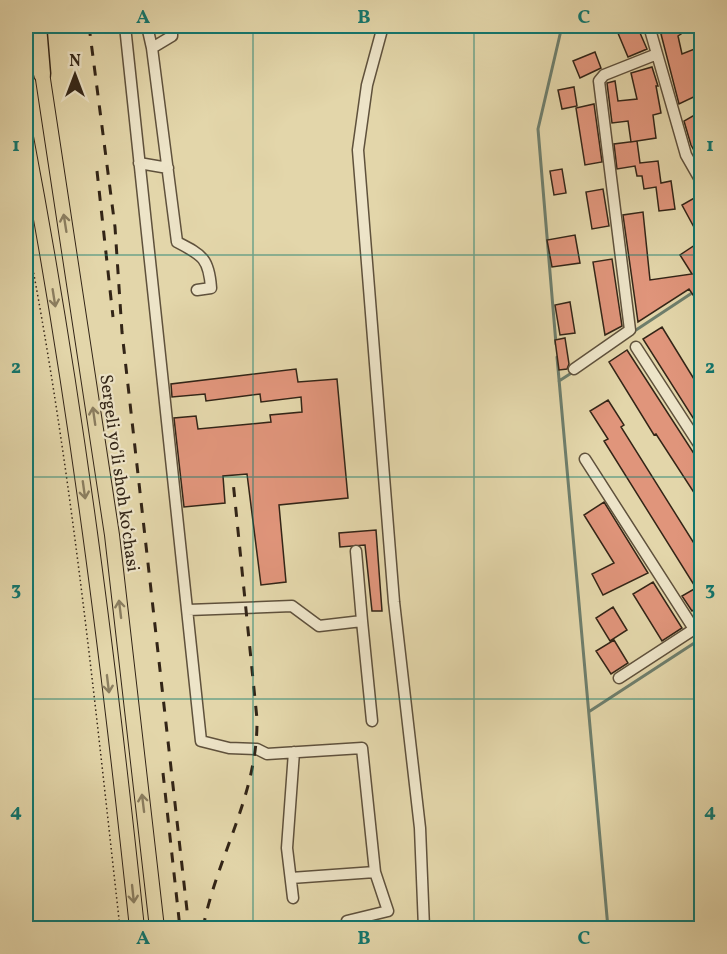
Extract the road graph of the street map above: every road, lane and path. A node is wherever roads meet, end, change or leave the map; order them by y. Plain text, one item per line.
1 (33, 26) edge
2 (38, 26) edge
3 (125, 26) edge
4 (147, 26) edge
5 (172, 26) edge
6 (383, 26) edge
7 (649, 26) edge
8 (152, 48) junction
9 (657, 54) junction
10 (42, 74) junction
11 (26, 137) edge
12 (139, 163) junction
13 (168, 168) junction
14 (702, 183) edge
15 (26, 233) edge
16 (197, 290) dead end
17 (636, 347) dead end
18 (574, 369) dead end
19 (702, 448) edge
20 (585, 459) dead end
21 (356, 551) dead end
22 (188, 610) junction
23 (362, 621) junction
24 (698, 627) edge
25 (619, 678) dead end
26 (372, 721) dead end
27 (294, 752) junction
28 (375, 872) junction
29 (291, 878) junction
30 (293, 898) dead end
31 (347, 921) dead end
32 (120, 928) edge
33 (137, 928) edge
34 (157, 928) edge
35 (424, 928) edge

1 - 10 main road, Sergeli yo‘li shoh ko‘chasi
2 - 10 highway
3 - 12 street
4 - 8 street
5 - 8 street
6 - 35 street
7 - 9 street
8 - 13 street
9 - 14 street
9 - 18 street
34 -> 10 main road, Sergeli yo‘li shoh ko‘chasi
11 -> 33 main road
12 - 13 street
12 - 22 street
13 - 16 street
15 - 32 path
17 - 19 street
20 - 24 street
21 - 23 street
22 - 23 street
22 - 27 street
23 - 26 street
24 - 25 street
27 - 28 street
27 - 29 street
28 - 29 street
28 - 31 street
29 - 30 street

